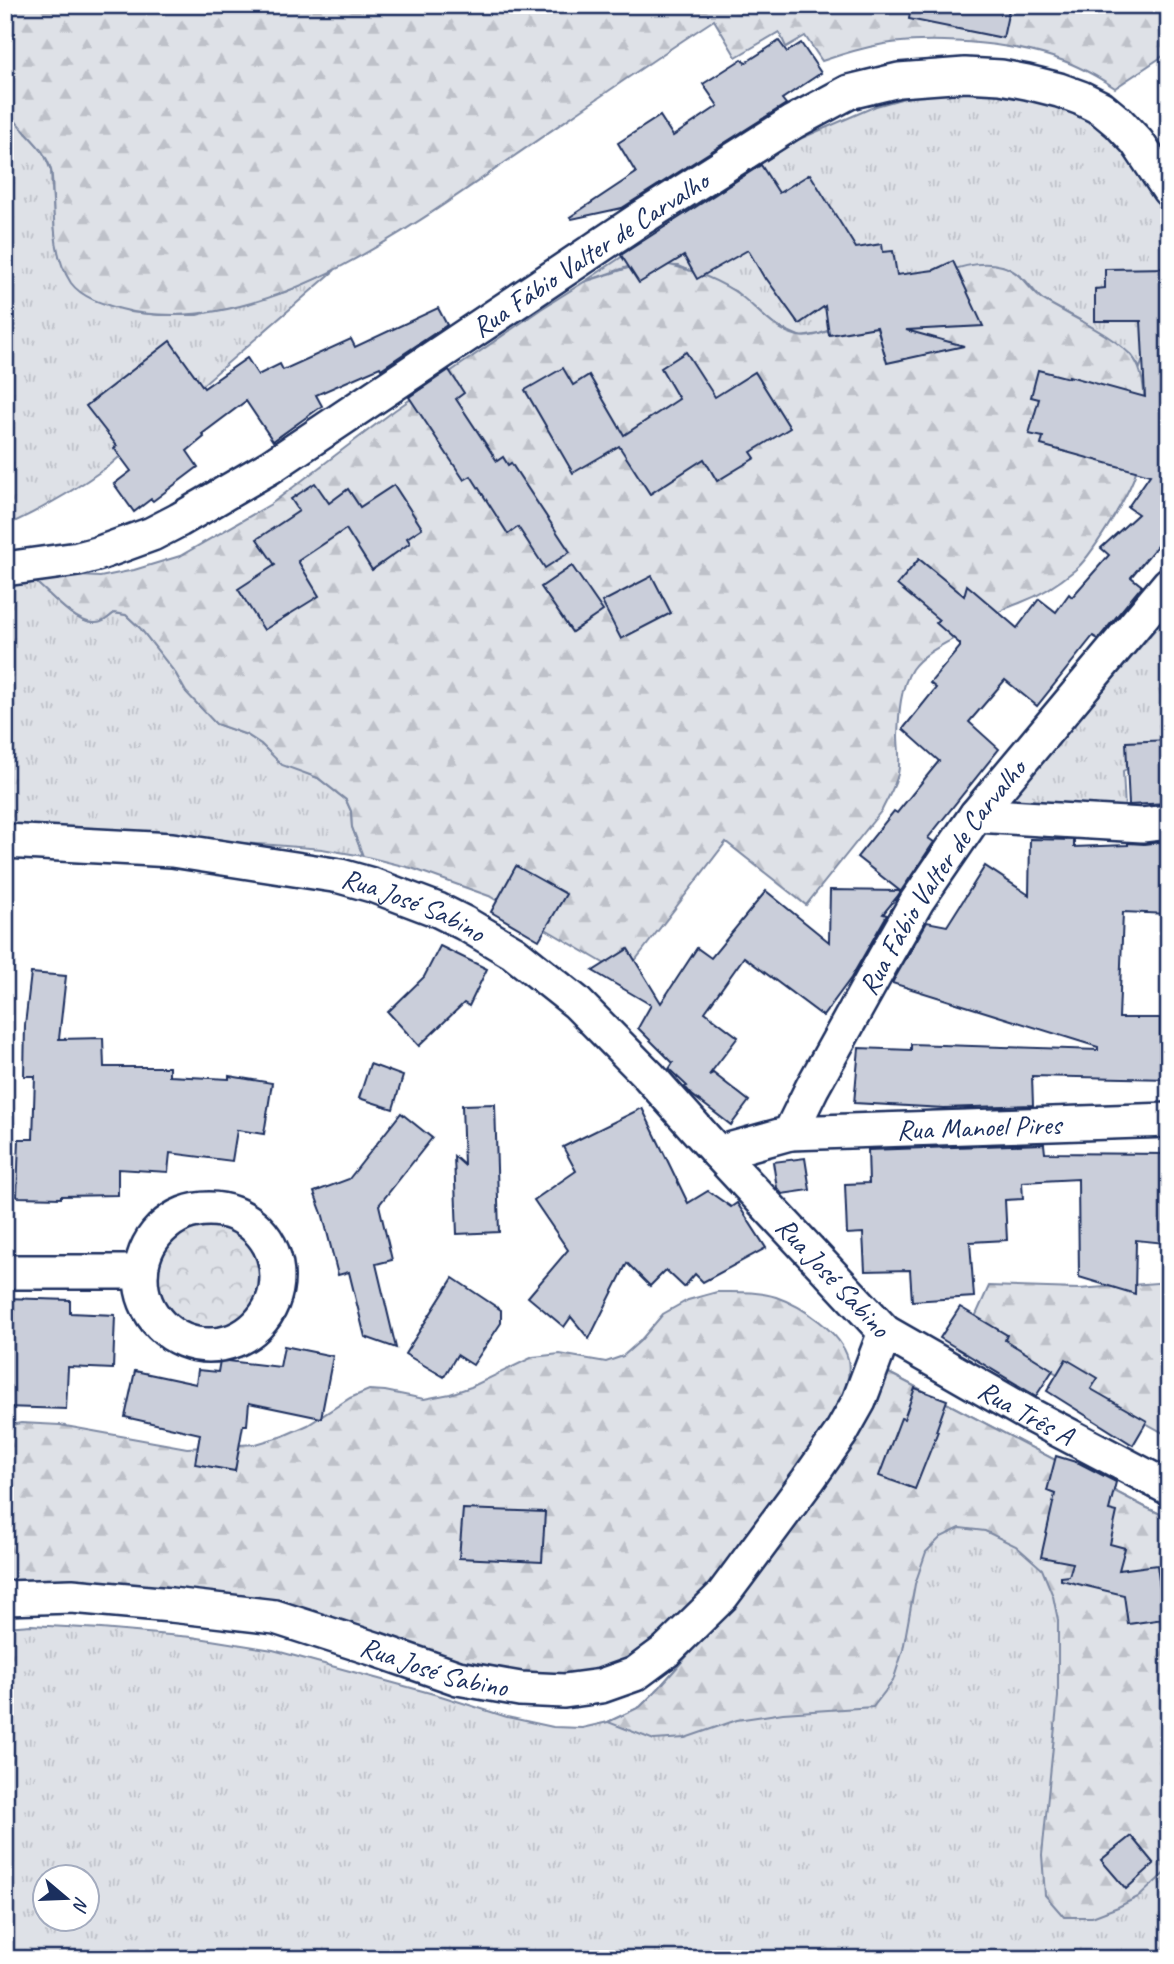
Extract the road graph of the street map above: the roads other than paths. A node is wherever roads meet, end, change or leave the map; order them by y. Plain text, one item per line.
1 (1169, 190) edge
2 (5, 569) edge
3 (1169, 583) edge
4 (976, 815) junction
5 (1169, 822) edge
6 (5, 841) edge
7 (1169, 1120) edge
8 (790, 1133) junction
9 (718, 1153) junction
10 (5, 1272) edge
11 (141, 1272) junction
12 (885, 1332) junction
13 (1169, 1488) edge
14 (5, 1598) edge

1 - 2 street, Rua Fábio Valter de Carvalho
3 - 4 street, Rua Fábio Valter de Carvalho
4 - 5 street
4 - 8 street, Rua Fábio Valter de Carvalho
6 - 9 street, Rua José Sabino
7 - 8 street, Rua Manoel Pires
8 - 9 street
9 - 12 street, Rua José Sabino
10 - 11 street
11 - 11 street
12 - 13 street, Rua Três A
12 - 14 street, Rua José Sabino

